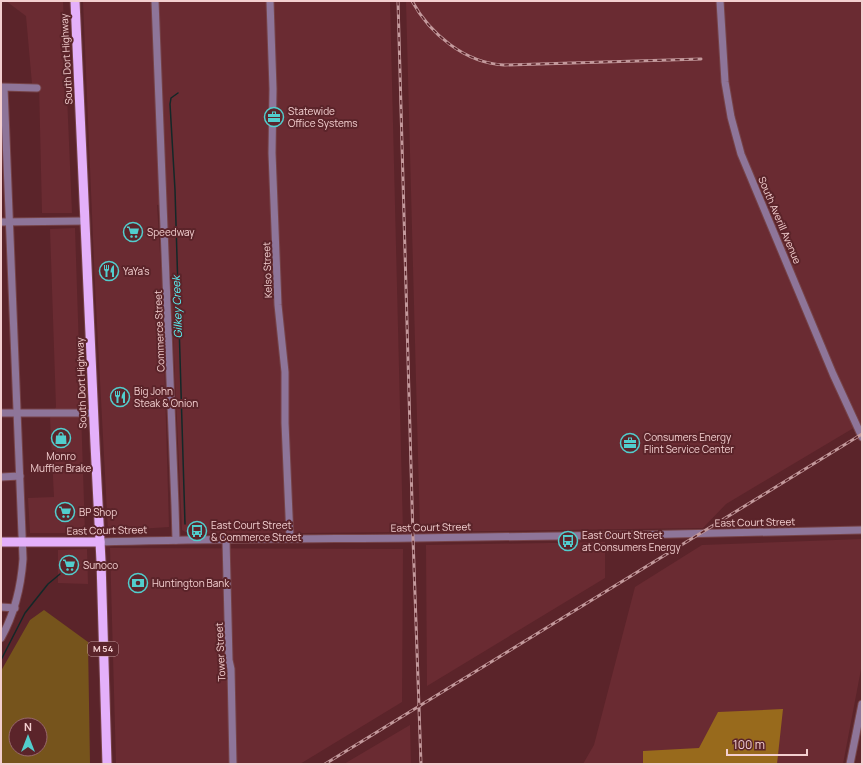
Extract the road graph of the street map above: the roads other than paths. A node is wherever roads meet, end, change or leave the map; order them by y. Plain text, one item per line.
1 (74, 1) edge
2 (155, 1) edge
3 (270, 1) edge
4 (720, 1) edge
5 (2, 87) edge
6 (37, 88) dead end
7 (3, 132) edge
8 (85, 221) junction
9 (1, 222) edge
10 (9, 222) junction
11 (1, 413) edge
12 (17, 413) junction
13 (93, 413) junction
14 (862, 437) edge
15 (1, 476) edge
16 (20, 476) junction
17 (862, 530) edge
18 (290, 538) junction
19 (176, 540) junction
20 (226, 540) junction
21 (1, 542) edge
22 (23, 542) junction
23 (100, 542) junction
24 (1, 607) edge
25 (15, 608) junction
26 (1, 638) edge
27 (862, 704) edge
28 (107, 764) edge
29 (233, 764) edge
30 (850, 764) edge

1 - 8 main road, South Dort Highway / M 54
2 - 19 street, Commerce Street
3 - 18 street, Kelso Street
4 - 14 street, South Averill Avenue
5 - 6 street
5 - 7 street
7 - 10 street
8 - 10 street
8 - 13 main road, South Dort Highway / M 54
9 - 10 street
10 - 12 street
11 - 12 street
12 - 13 street
12 - 16 street
13 - 23 main road, South Dort Highway / M 54
15 - 16 street
16 - 22 street
17 - 18 street, East Court Street
18 - 20 street, East Court Street
19 - 20 street, East Court Street
19 - 23 street, East Court Street
20 - 29 street, Tower Street
21 - 22 main road, East Court Street
22 - 23 main road, East Court Street
22 - 25 street
23 - 28 main road, South Dort Highway / M 54
24 - 25 street
25 - 26 street
27 - 30 street

